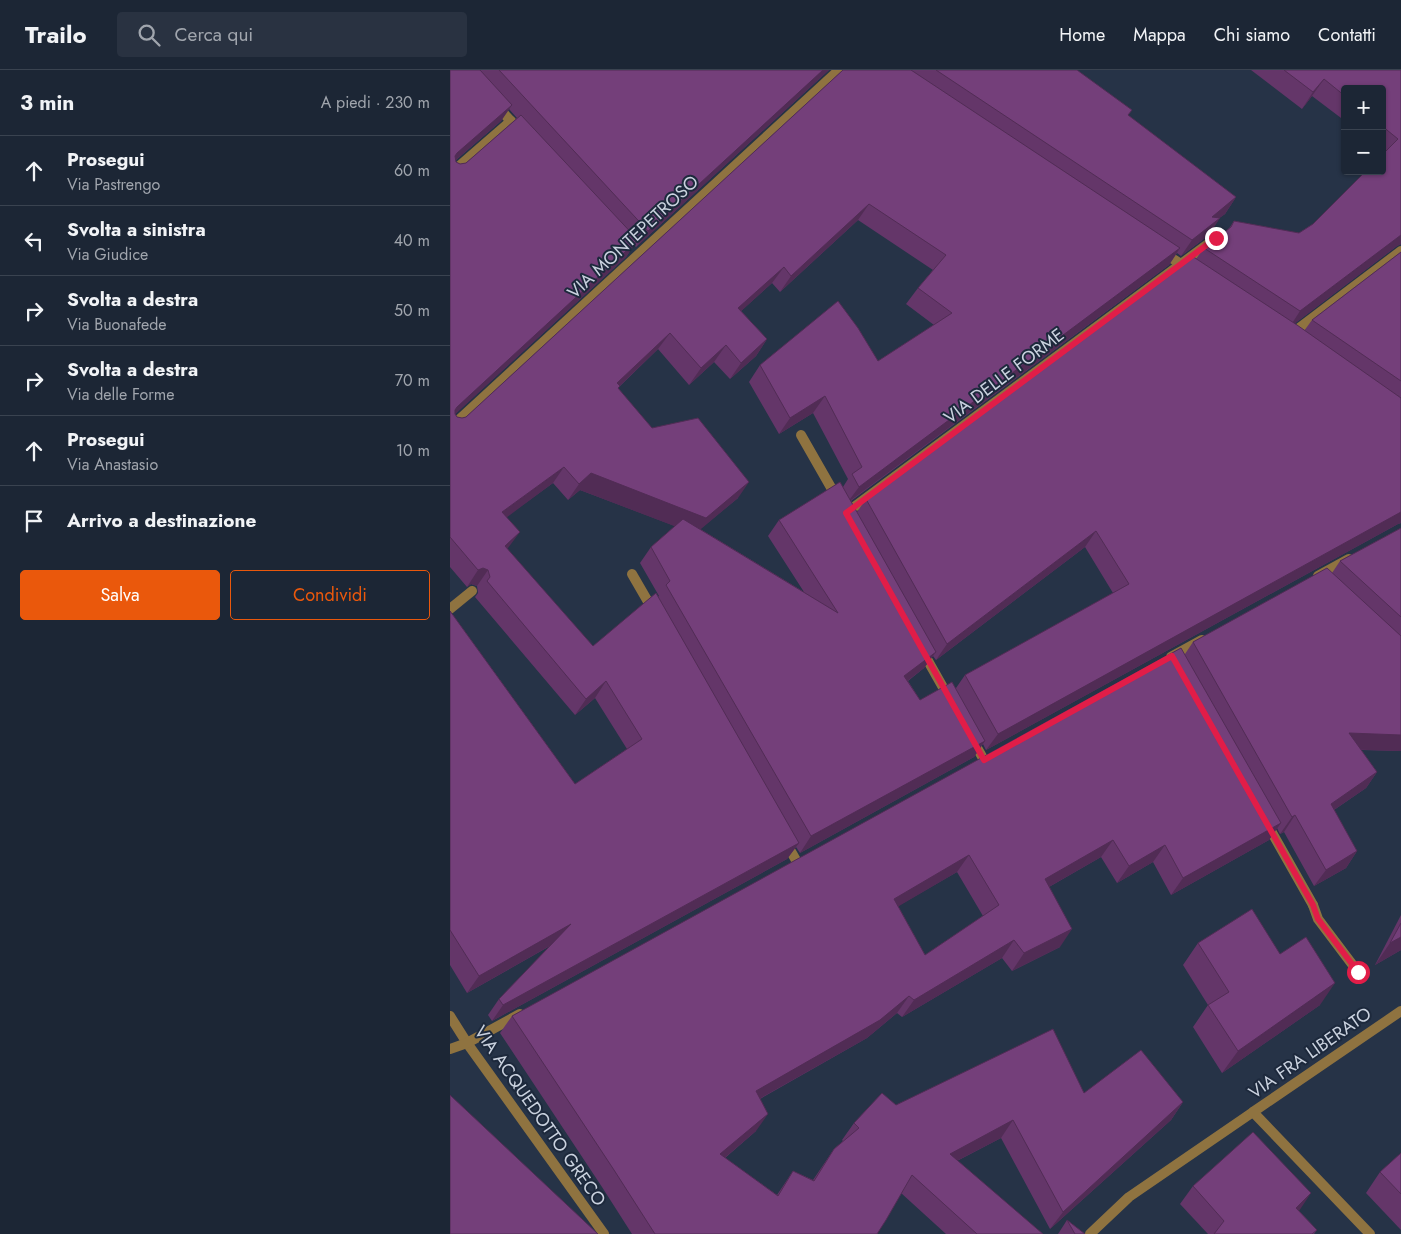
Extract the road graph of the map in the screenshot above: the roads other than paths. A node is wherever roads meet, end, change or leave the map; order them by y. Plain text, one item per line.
1 (839, 70) edge
2 (487, 96) edge
3 (511, 121) junction
4 (524, 136) edge
5 (450, 174) edge
6 (1216, 238) edge
7 (1157, 248) edge
8 (1401, 251) edge
9 (1181, 264) junction
10 (1198, 276) edge
11 (1289, 336) edge
12 (450, 428) edge
13 (801, 435) dead end
14 (1359, 553) edge
15 (632, 574) dead end
16 (1316, 580) edge
17 (472, 591) dead end
18 (450, 609) edge
19 (661, 625) edge
20 (1215, 632) edge
21 (917, 641) edge
22 (1171, 660) edge
23 (955, 709) edge
24 (965, 726) edge
25 (984, 760) edge
26 (1260, 811) edge
27 (778, 828) edge
28 (797, 862) edge
29 (1358, 972) dead end
30 (527, 1010) edge
31 (1401, 1011) edge
32 (450, 1016) edge
33 (466, 1044) junction
34 (450, 1049) edge
35 (1253, 1112) junction
36 (604, 1234) edge
37 (1090, 1234) edge
38 (1370, 1234) edge

1 - 12 street, VIA MONTEPETROSO
2 - 3 street
3 - 4 street
3 - 5 street
6 - 9 street, VIA DELLE FORME
7 - 9 street
8 - 11 street
9 - 10 street
9 - 13 street, VIA DELLE FORME
14 - 16 street
15 - 19 street
17 - 18 street
20 - 22 street
21 - 23 street
24 - 25 street
26 - 29 street
27 - 28 street
30 - 33 street
31 - 35 street, VIA FRA LIBERATO
32 - 33 street, VIA ACQUEDOTTO GRECO
33 - 34 street
33 - 36 street, VIA ACQUEDOTTO GRECO
35 - 37 street
35 - 38 street, VIA FRA LIBERATO

